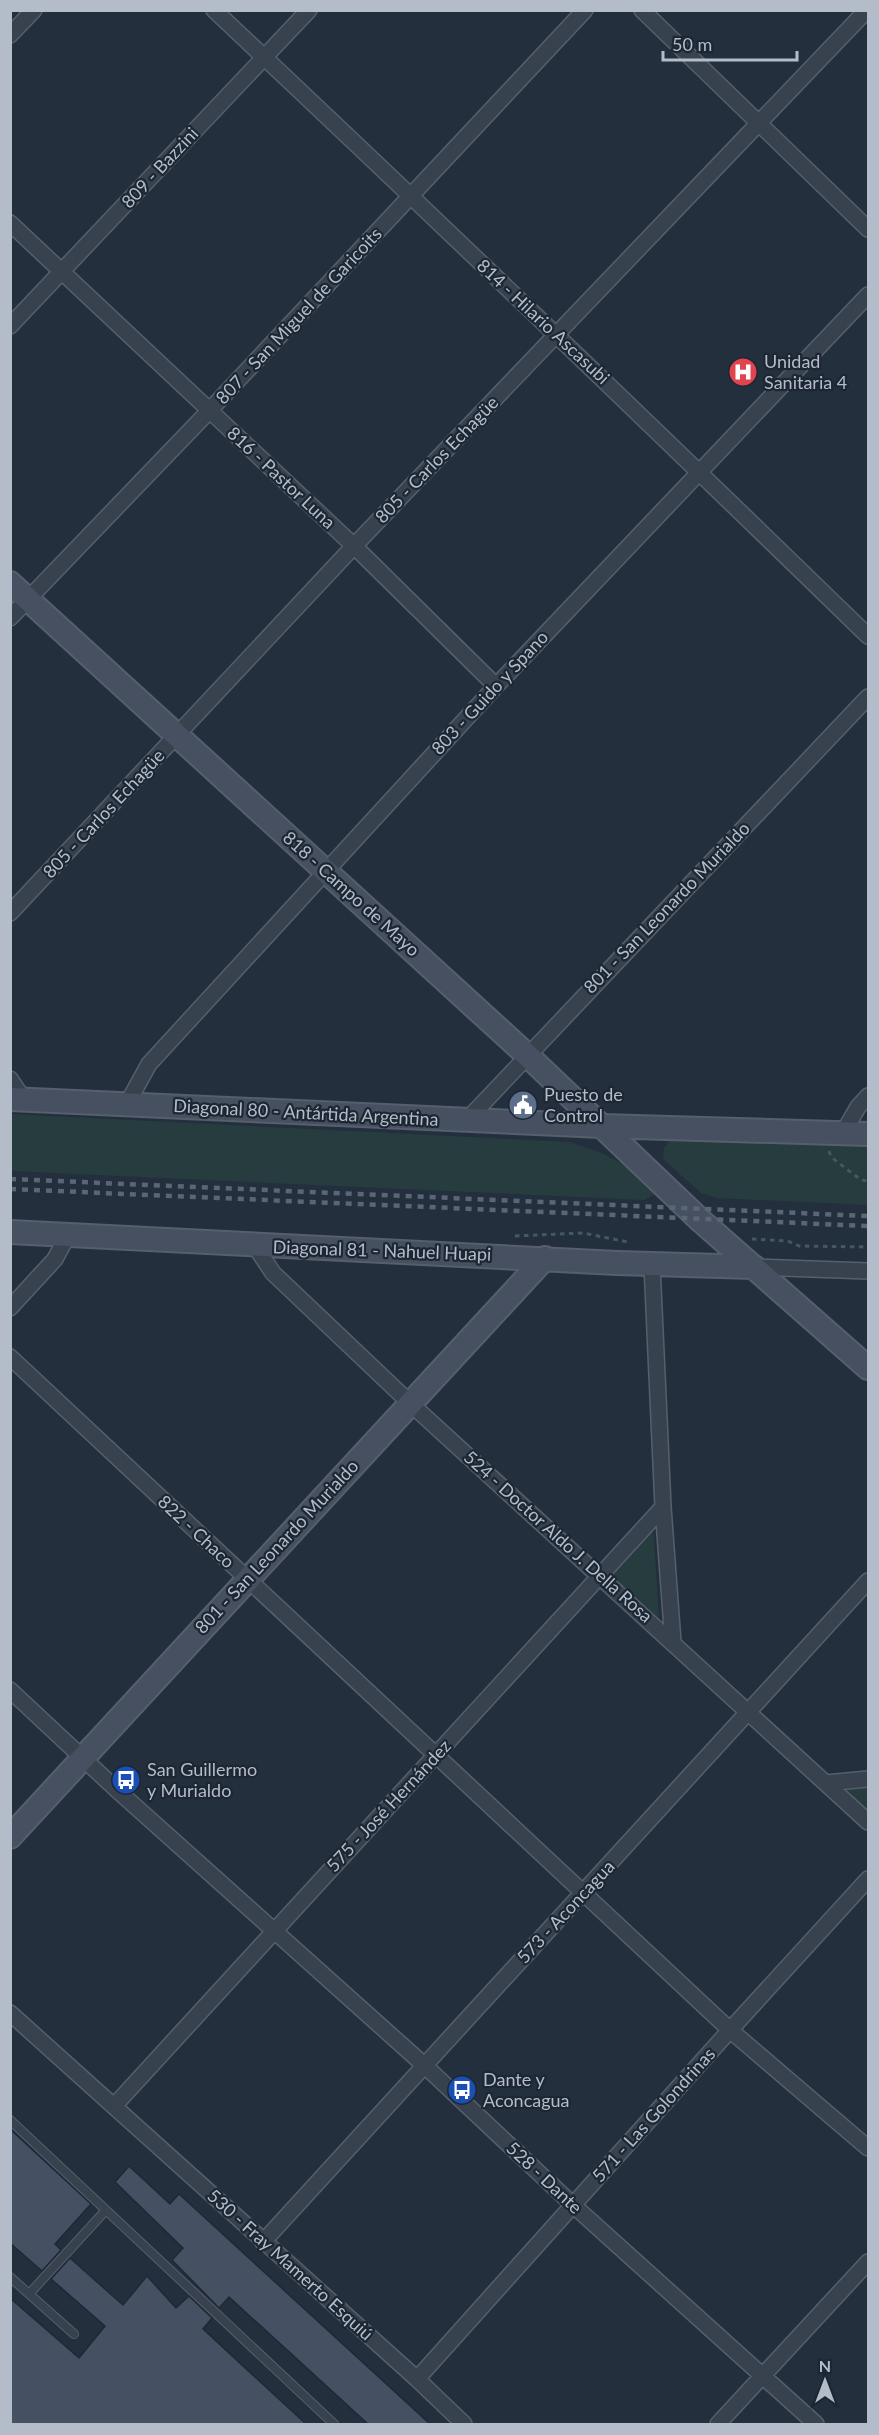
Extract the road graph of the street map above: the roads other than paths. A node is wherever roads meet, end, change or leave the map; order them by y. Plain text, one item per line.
1 (34, 10) edge
2 (214, 10) edge
3 (309, 10) edge
4 (585, 10) edge
5 (642, 10) edge
6 (867, 10) edge
7 (10, 35) edge
8 (264, 57) junction
9 (757, 124) junction
10 (411, 198) junction
11 (10, 223) edge
12 (868, 229) edge
13 (62, 271) junction
14 (868, 295) edge
15 (10, 326) edge
16 (558, 334) junction
17 (209, 411) junction
18 (700, 473) junction
19 (354, 546) junction
20 (10, 583) edge
21 (28, 599) junction
22 (10, 618) edge
23 (868, 636) edge
24 (496, 686) junction
25 (868, 697) edge
26 (177, 736) junction
27 (325, 871) junction
28 (10, 913) edge
29 (527, 1055) junction
30 (10, 1078) edge
31 (868, 1096) edge
32 (17, 1099) edge
33 (127, 1104) junction
34 (467, 1120) junction
35 (602, 1126) junction
36 (868, 1134) edge
37 (836, 1141) junction
38 (10, 1233) edge
39 (68, 1235) junction
40 (255, 1246) junction
41 (545, 1258) junction
42 (652, 1265) junction
43 (754, 1267) junction
44 (868, 1271) edge
45 (10, 1308) edge
46 (10, 1357) edge
47 (868, 1368) edge
48 (411, 1404) junction
49 (663, 1507) junction
50 (600, 1576) junction
51 (247, 1580) junction
52 (868, 1581) edge
53 (673, 1642) junction
54 (10, 1690) edge
55 (748, 1710) junction
56 (435, 1756) junction
57 (84, 1757) junction
58 (868, 1779) edge
59 (826, 1783) junction
60 (868, 1822) edge
61 (10, 1837) edge
62 (868, 1879) edge
63 (585, 1892) junction
64 (274, 1930) junction
65 (10, 2013) edge
66 (730, 2030) junction
67 (424, 2065) junction
68 (115, 2105) junction
69 (10, 2120) edge
70 (868, 2148) edge
71 (573, 2205) junction
72 (106, 2210) junction
73 (263, 2242) junction
74 (868, 2262) edge
75 (10, 2277) edge
76 (29, 2294) junction
77 (74, 2334) dead end
78 (762, 2377) junction
79 (417, 2379) junction
80 (334, 2424) edge
81 (464, 2424) edge
82 (718, 2424) edge
83 (816, 2424) edge

1 - 7 street
2 - 8 street, 814 - Hilario Ascasubi
3 - 8 street, 809 - Bazzini
4 - 10 street, 807 - San Miguel de Garicoits
5 - 9 street
6 - 9 street, 805 - Carlos Echagüe
8 - 10 street, 814 - Hilario Ascasubi
8 - 13 street, 809 - Bazzini
9 - 12 street
9 - 16 street, 805 - Carlos Echagüe
10 - 16 street, 814 - Hilario Ascasubi
10 - 17 street, 807 - San Miguel de Garicoits
11 - 13 street, 816 - Pastor Luna
13 - 15 street, 809 - Bazzini
13 - 17 street, 816 - Pastor Luna
14 - 18 street, 803 - Guido y Spano
16 - 18 street, 814 - Hilario Ascasubi
16 - 19 street, 805 - Carlos Echagüe
17 - 19 street, 816 - Pastor Luna
17 - 21 street, 807 - San Miguel de Garicoits
18 - 23 street, 814 - Hilario Ascasubi
18 - 24 street, 803 - Guido y Spano
19 - 24 street, 816 - Pastor Luna
19 - 26 street, 805 - Carlos Echagüe
20 - 21 street, 818 - Campo de Mayo
21 - 22 street, 807 - San Miguel de Garicoits
21 - 26 street, 818 - Campo de Mayo
24 - 27 street, 803 - Guido y Spano
25 - 29 street, 801 - San Leonardo Murialdo
26 - 27 street, 818 - Campo de Mayo
26 - 28 street, 805 - Carlos Echagüe
27 - 29 street, 818 - Campo de Mayo
27 - 33 street, 803 - Guido y Spano
29 - 34 street, 801 - San Leonardo Murialdo
29 - 35 street, 818 - Campo de Mayo
30 - 32 street
31 - 37 street
32 - 33 street, Diagonal 80 - Antártida Argentina
33 - 34 street, Diagonal 80 - Antártida Argentina
34 - 35 street, Diagonal 80 - Antártida Argentina
35 - 37 street, Diagonal 80 - Antártida Argentina
35 - 43 street, 818 - Campo de Mayo
36 - 37 street, Diagonal 80 - Antártida Argentina
38 - 39 street, Diagonal 81 - Nahuel Huapi
39 - 40 street, Diagonal 81 - Nahuel Huapi
39 - 45 street
40 - 41 street, Diagonal 81 - Nahuel Huapi
40 - 48 street, 524 - Doctor Aldo J. Della Rosa
41 - 42 street, Diagonal 81 - Nahuel Huapi
41 - 48 street, 801 - San Leonardo Murialdo
42 - 43 street, Diagonal 81 - Nahuel Huapi
42 - 49 street
43 - 44 street
43 - 47 street, 818 - Campo de Mayo
46 - 51 street, 822 - Chaco
48 - 50 street, 524 - Doctor Aldo J. Della Rosa
48 - 51 street, 801 - San Leonardo Murialdo
49 - 50 street, 575 - José Hernández
49 - 53 street
50 - 53 street, 524 - Doctor Aldo J. Della Rosa
50 - 56 street, 575 - José Hernández
51 - 56 street, 822 - Chaco
51 - 57 street, 801 - San Leonardo Murialdo
52 - 55 street, 573 - Aconcagua
53 - 55 street, 524 - Doctor Aldo J. Della Rosa
54 - 57 street, 528 - Dante
55 - 59 street, 524 - Doctor Aldo J. Della Rosa
55 - 63 street, 573 - Aconcagua
56 - 63 street, 822 - Chaco
56 - 64 street, 575 - José Hernández
57 - 61 street, 801 - San Leonardo Murialdo
57 - 64 street, 528 - Dante
58 - 59 street
59 - 60 street, 524 - Doctor Aldo J. Della Rosa
62 - 66 street, 571 - Las Golondrinas
63 - 66 street, 822 - Chaco
63 - 67 street, 573 - Aconcagua
64 - 67 street, 528 - Dante
64 - 68 street, 575 - José Hernández
65 - 68 street, 530 - Fray Mamerto Esquiú
66 - 70 street, 822 - Chaco
66 - 71 street, 571 - Las Golondrinas
67 - 71 street, 528 - Dante
67 - 73 street, 573 - Aconcagua
68 - 73 street, 530 - Fray Mamerto Esquiú
69 - 72 lane
71 - 78 street, 528 - Dante
71 - 79 street, 571 - Las Golondrinas
72 - 76 lane
72 - 80 lane
73 - 79 street, 530 - Fray Mamerto Esquiú
74 - 78 street
75 - 76 lane
76 - 77 lane
78 - 82 street
78 - 83 street, 528 - Dante
79 - 81 street, 530 - Fray Mamerto Esquiú

